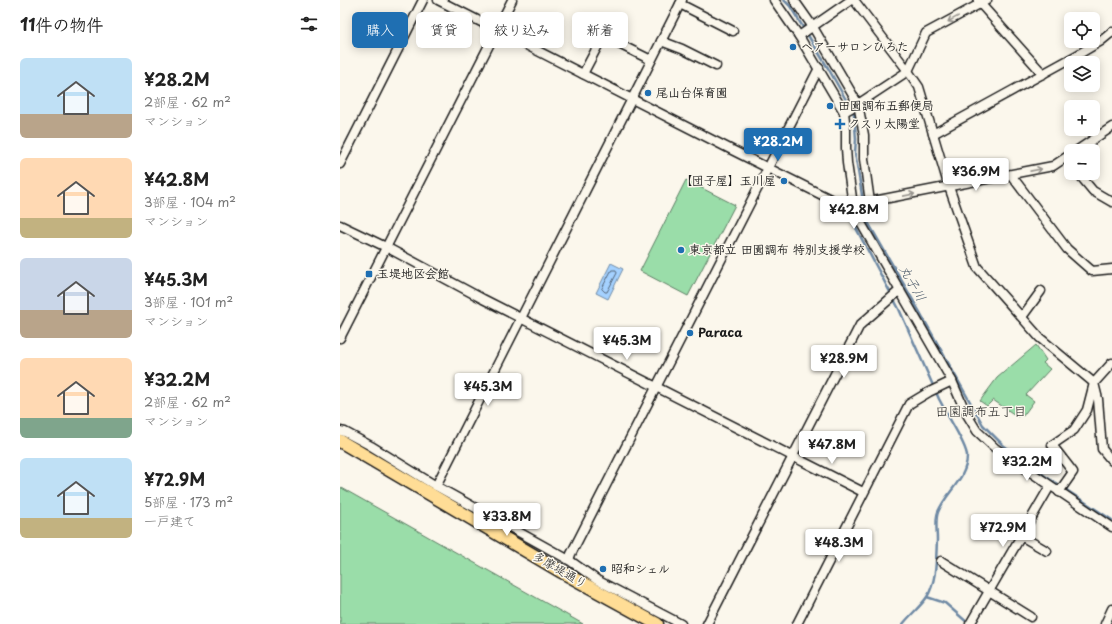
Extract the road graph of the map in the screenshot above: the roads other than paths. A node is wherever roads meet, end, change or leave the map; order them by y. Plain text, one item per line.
1 (423, 0) edge
2 (438, 0) edge
3 (512, 0) edge
4 (774, 0) edge
5 (794, 0) edge
6 (853, 0) edge
7 (982, 1) edge
8 (681, 2) edge
9 (506, 12) edge
10 (480, 21) edge
11 (813, 27) junction
12 (733, 31) dead end
13 (1112, 32) edge
14 (799, 36) junction
15 (661, 40) junction
16 (488, 48) edge
17 (532, 48) edge
18 (651, 60) junction
19 (716, 66) dead end
20 (819, 68) junction
21 (908, 71) junction
22 (583, 74) junction
23 (1043, 74) junction
24 (632, 100) junction
25 (858, 104) junction
26 (844, 112) junction
27 (1112, 126) edge
28 (933, 134) junction
29 (1086, 144) edge
30 (1064, 161) edge
31 (340, 164) edge
32 (767, 168) junction
33 (1011, 174) junction
34 (1084, 180) edge
35 (949, 187) junction
36 (870, 202) junction
37 (1112, 202) edge
38 (853, 206) junction
39 (340, 225) edge
40 (386, 247) junction
41 (1112, 269) edge
42 (1041, 291) dead end
43 (896, 294) junction
44 (1022, 318) junction
45 (522, 319) junction
46 (340, 338) edge
47 (1112, 363) edge
48 (952, 381) junction
49 (1094, 383) junction
50 (656, 387) junction
51 (340, 431) edge
52 (340, 441) edge
53 (792, 456) junction
54 (1112, 461) edge
55 (436, 486) junction
56 (1050, 486) junction
57 (864, 492) junction
58 (1059, 492) junction
59 (1112, 528) edge
60 (1021, 536) junction
61 (1047, 551) dead end
62 (569, 560) junction
63 (941, 561) dead end
64 (595, 585) junction
65 (990, 590) junction
66 (1112, 609) edge
67 (1031, 617) dead end
68 (971, 622) edge
69 (657, 624) edge
70 (681, 624) edge
71 (707, 624) edge
72 (797, 624) edge
73 (1105, 624) edge

1 - 31 street
2 - 10 street
3 - 9 street
4 - 14 street
5 - 11 street
6 - 11 street
6 - 21 street
7 -> 21 street
7 - 23 street
8 - 12 street
8 - 15 street
11 - 14 street
11 - 25 street
13 - 23 street
14 - 20 street
15 - 18 street
15 - 19 street
16 - 40 street
17 - 22 street
18 - 22 street
18 - 24 street
20 - 26 street
20 - 32 street
21 - 25 street
21 - 28 street
22 - 24 street
23 - 28 street
24 - 32 street
24 - 45 street
25 - 26 street
25 - 36 street
26 - 38 street
27 - 29 street
28 - 35 street
33 -> 30 street
32 - 38 street
32 - 50 street
33 - 35 street
33 - 41 street
34 - 37 street
36 -> 35 street
35 - 44 street
36 - 38 street
38 - 43 street
39 - 40 street
40 - 45 street
40 - 46 street
42 - 44 street
43 - 48 street
43 - 53 street
44 - 49 street
45 - 50 street
45 - 55 street
47 - 49 street
48 - 56 street
48 - 57 street
49 - 54 street
49 - 58 street
50 - 53 street
50 - 62 street
51 - 55 street
52 - 64 main road, 多摩堤通り
53 - 57 street
53 - 71 street
55 - 62 street
56 - 58 street
56 - 60 street
57 - 72 street
58 - 59 street
60 - 61 street
60 - 65 street
62 - 64 street
63 - 65 street
64 - 69 main road, 多摩堤通り
64 - 70 street
65 - 67 street
65 - 68 street
66 - 73 street

